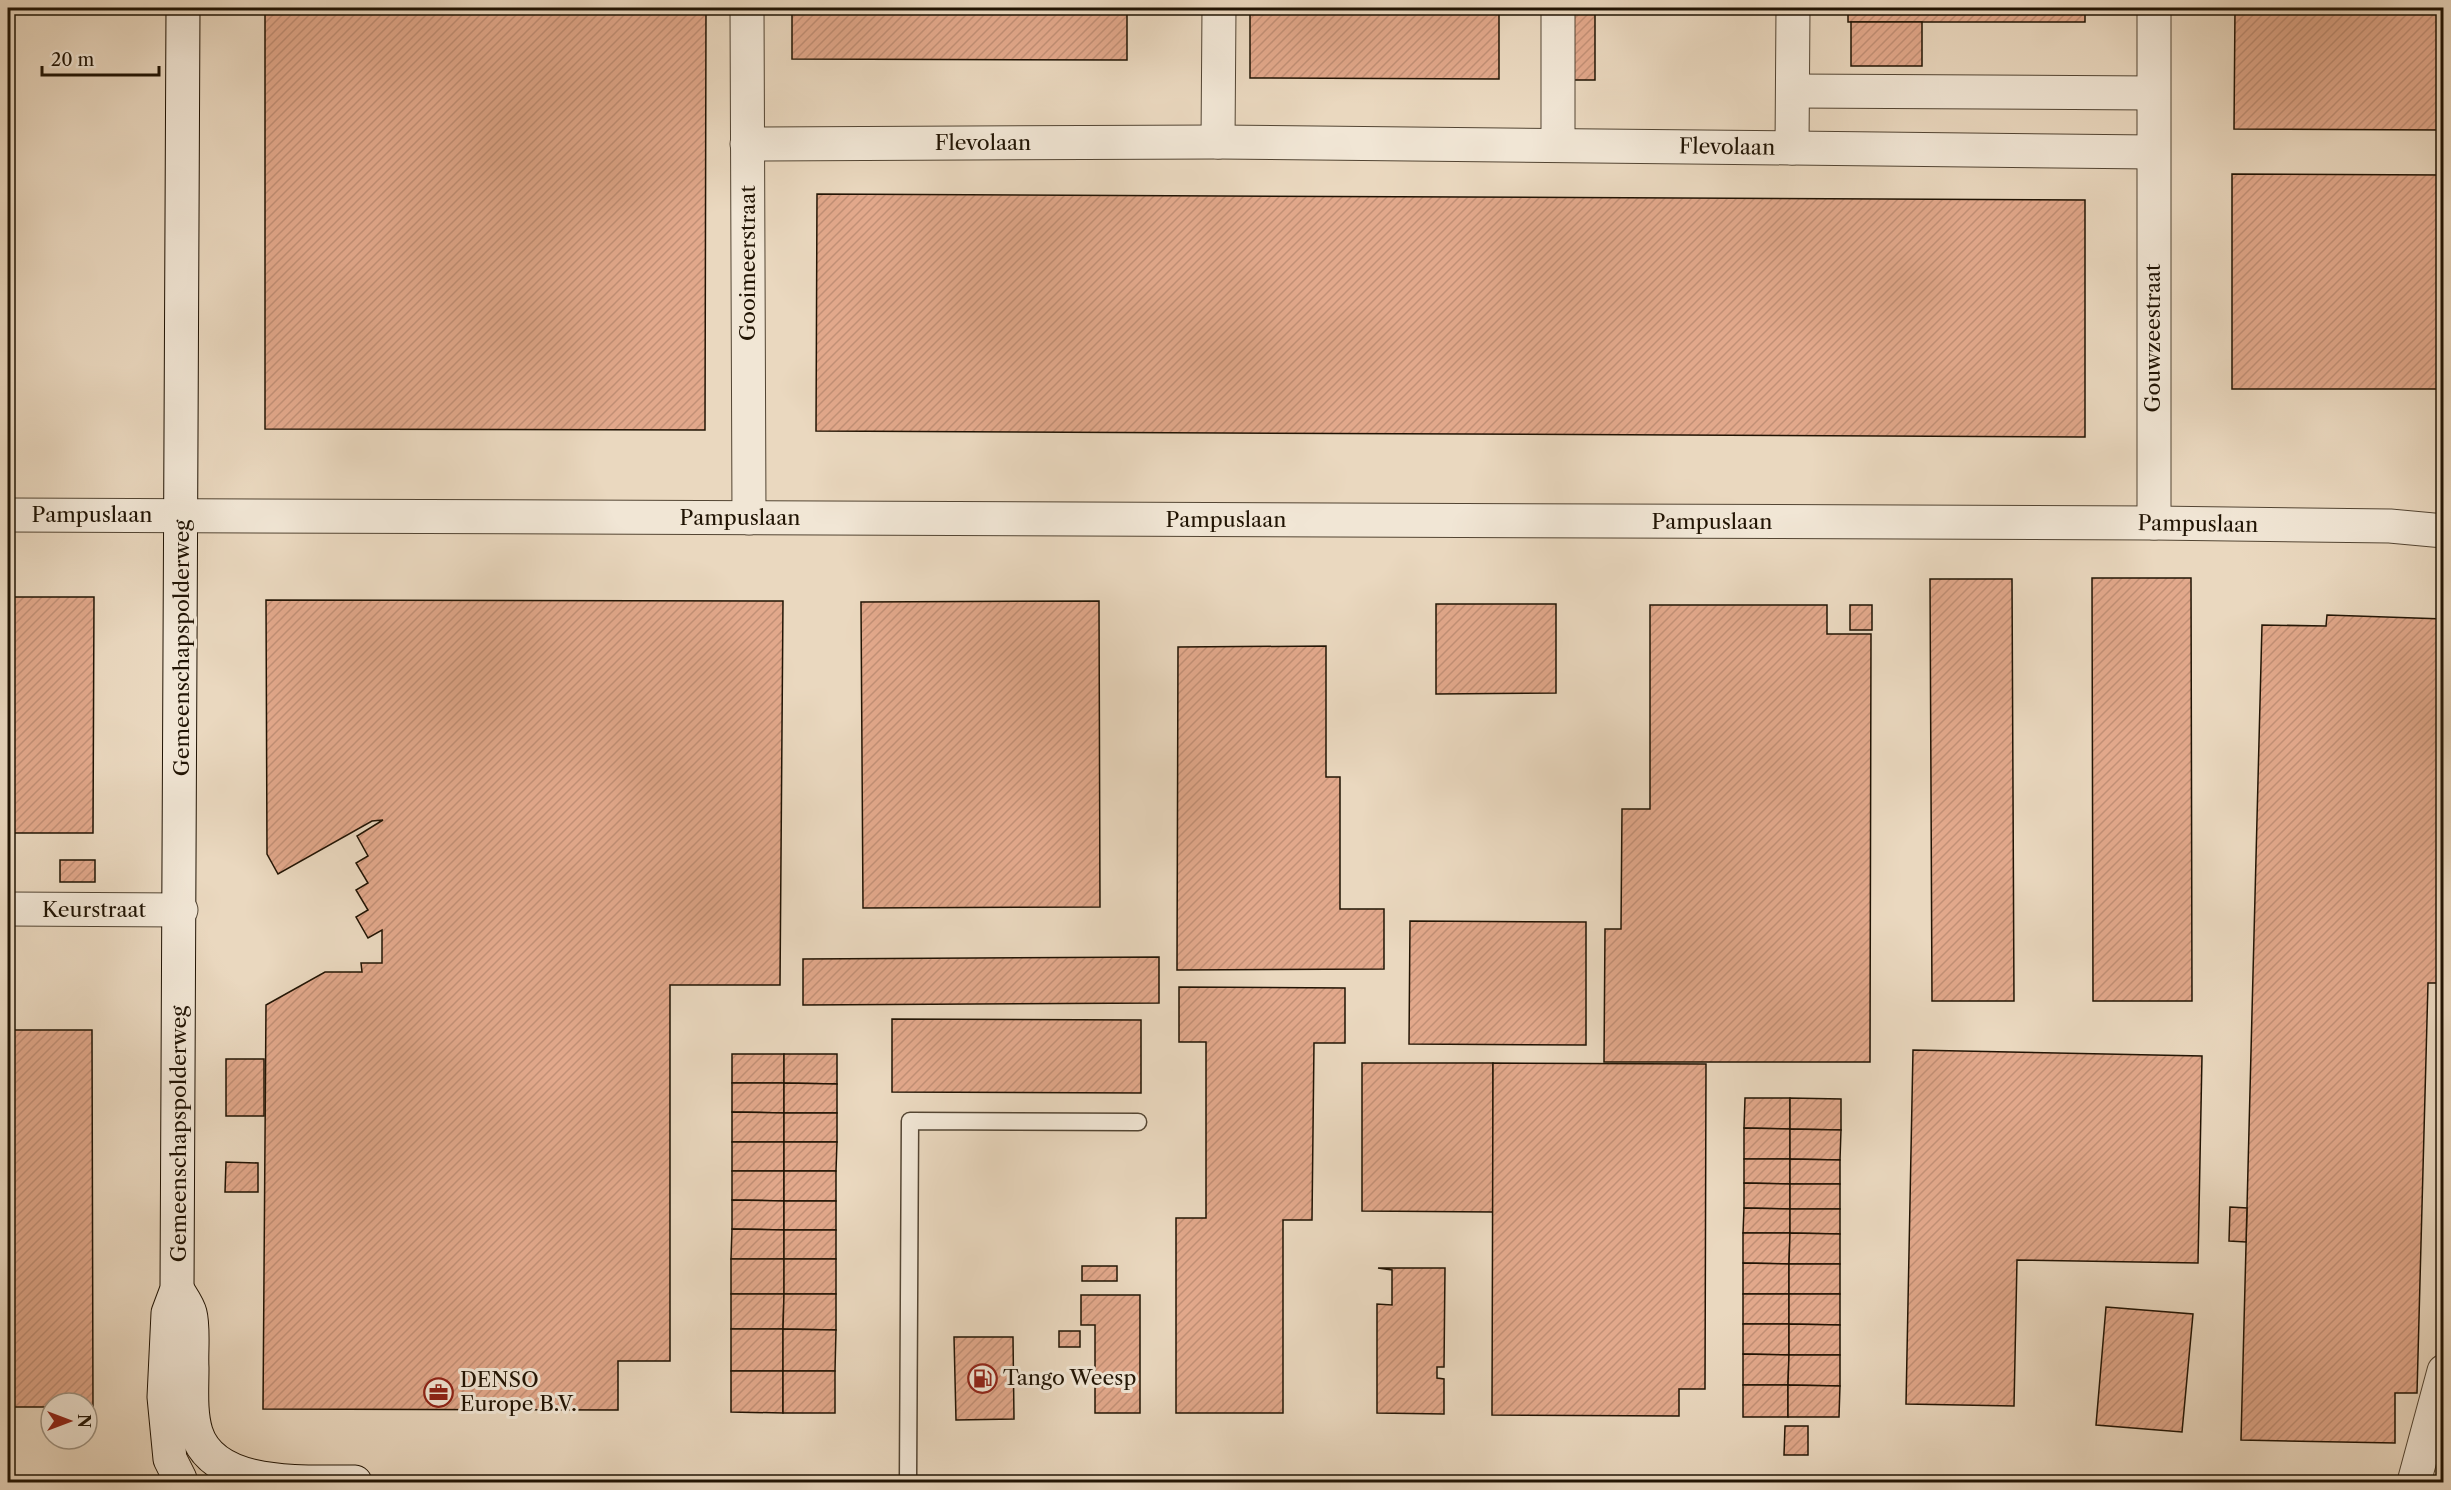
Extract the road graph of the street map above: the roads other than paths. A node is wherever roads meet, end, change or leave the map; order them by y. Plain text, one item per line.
1 (183, 8) edge
2 (747, 8) edge
3 (1219, 8) edge
4 (1558, 8) edge
5 (1793, 8) edge
6 (2154, 8) edge
7 (1793, 91) junction
8 (2153, 93) junction
9 (1218, 142) junction
10 (747, 144) junction
11 (1558, 145) junction
12 (1792, 148) junction
13 (2152, 152) junction
14 (8, 515) edge
15 (182, 516) junction
16 (749, 518) junction
17 (2154, 523) junction
18 (2444, 531) edge
19 (8, 909) edge
20 (181, 910) junction
21 (1138, 1122) dead end
22 (177, 1289) junction
23 (2444, 1371) edge
24 (207, 1452) junction
25 (180, 1481) edge
26 (355, 1482) edge
27 (908, 1482) edge
28 (2414, 1482) edge

1 - 15 street, Gemeenschapspolderweg
2 - 10 street, Gooimeerstraat
3 - 9 street
4 - 11 street
5 - 7 street, Flevolaan
6 - 8 street, Gouwzeestraat
7 - 8 street
7 - 12 street, Flevolaan
8 - 13 street, Gouwzeestraat
9 - 10 street, Flevolaan
9 - 11 street, Flevolaan
10 - 16 street, Gooimeerstraat
11 - 12 street, Flevolaan
12 - 13 street
13 - 17 street, Gouwzeestraat
14 - 15 street, Pampuslaan
15 - 16 street, Pampuslaan
15 - 20 street, Gemeenschapspolderweg
16 - 17 street, Pampuslaan
17 - 18 street, Pampuslaan
19 - 20 street, Keurstraat
20 - 22 street, Gemeenschapspolderweg
21 - 27 lane
22 - 24 street, Gemeenschapspolderweg
22 - 25 street, Gemeenschapspolderweg
23 - 28 street
24 - 25 street
24 - 26 street

